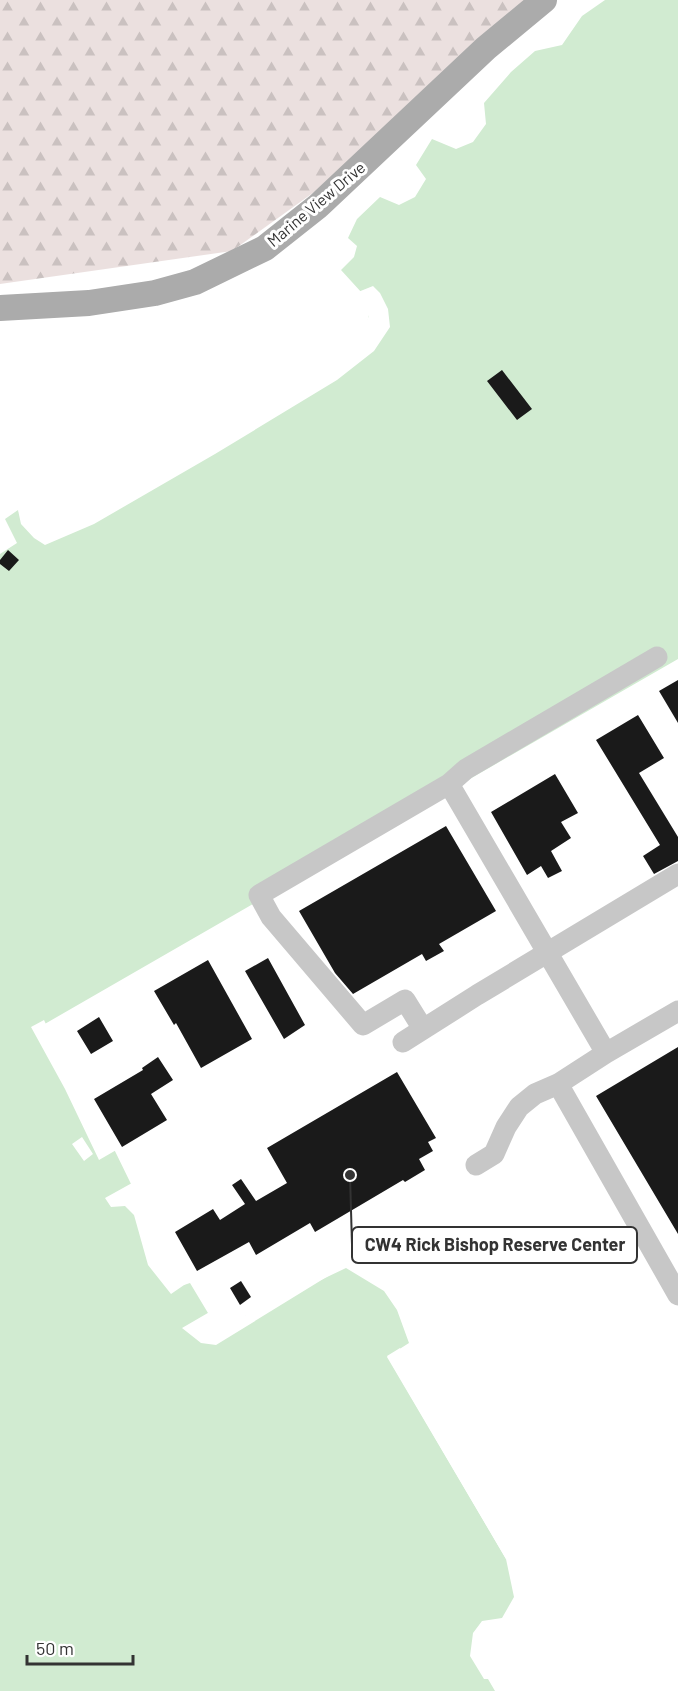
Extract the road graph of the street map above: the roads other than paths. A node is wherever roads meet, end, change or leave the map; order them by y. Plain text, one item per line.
1 (544, 0) edge
2 (0, 308) edge
3 (657, 657) dead end
4 (449, 784) junction
5 (678, 874) edge
6 (548, 952) junction
7 (678, 1011) edge
8 (423, 1029) junction
9 (403, 1042) dead end
10 (606, 1053) junction
11 (558, 1084) junction
12 (476, 1165) dead end
13 (678, 1295) edge

1 - 2 main road, Marine View Drive
3 - 4 lane
4 - 6 lane
4 - 8 lane
5 - 6 lane
6 - 8 lane
6 - 10 lane
7 - 10 lane
8 - 9 lane
10 - 11 lane
11 - 12 lane
11 - 13 lane

